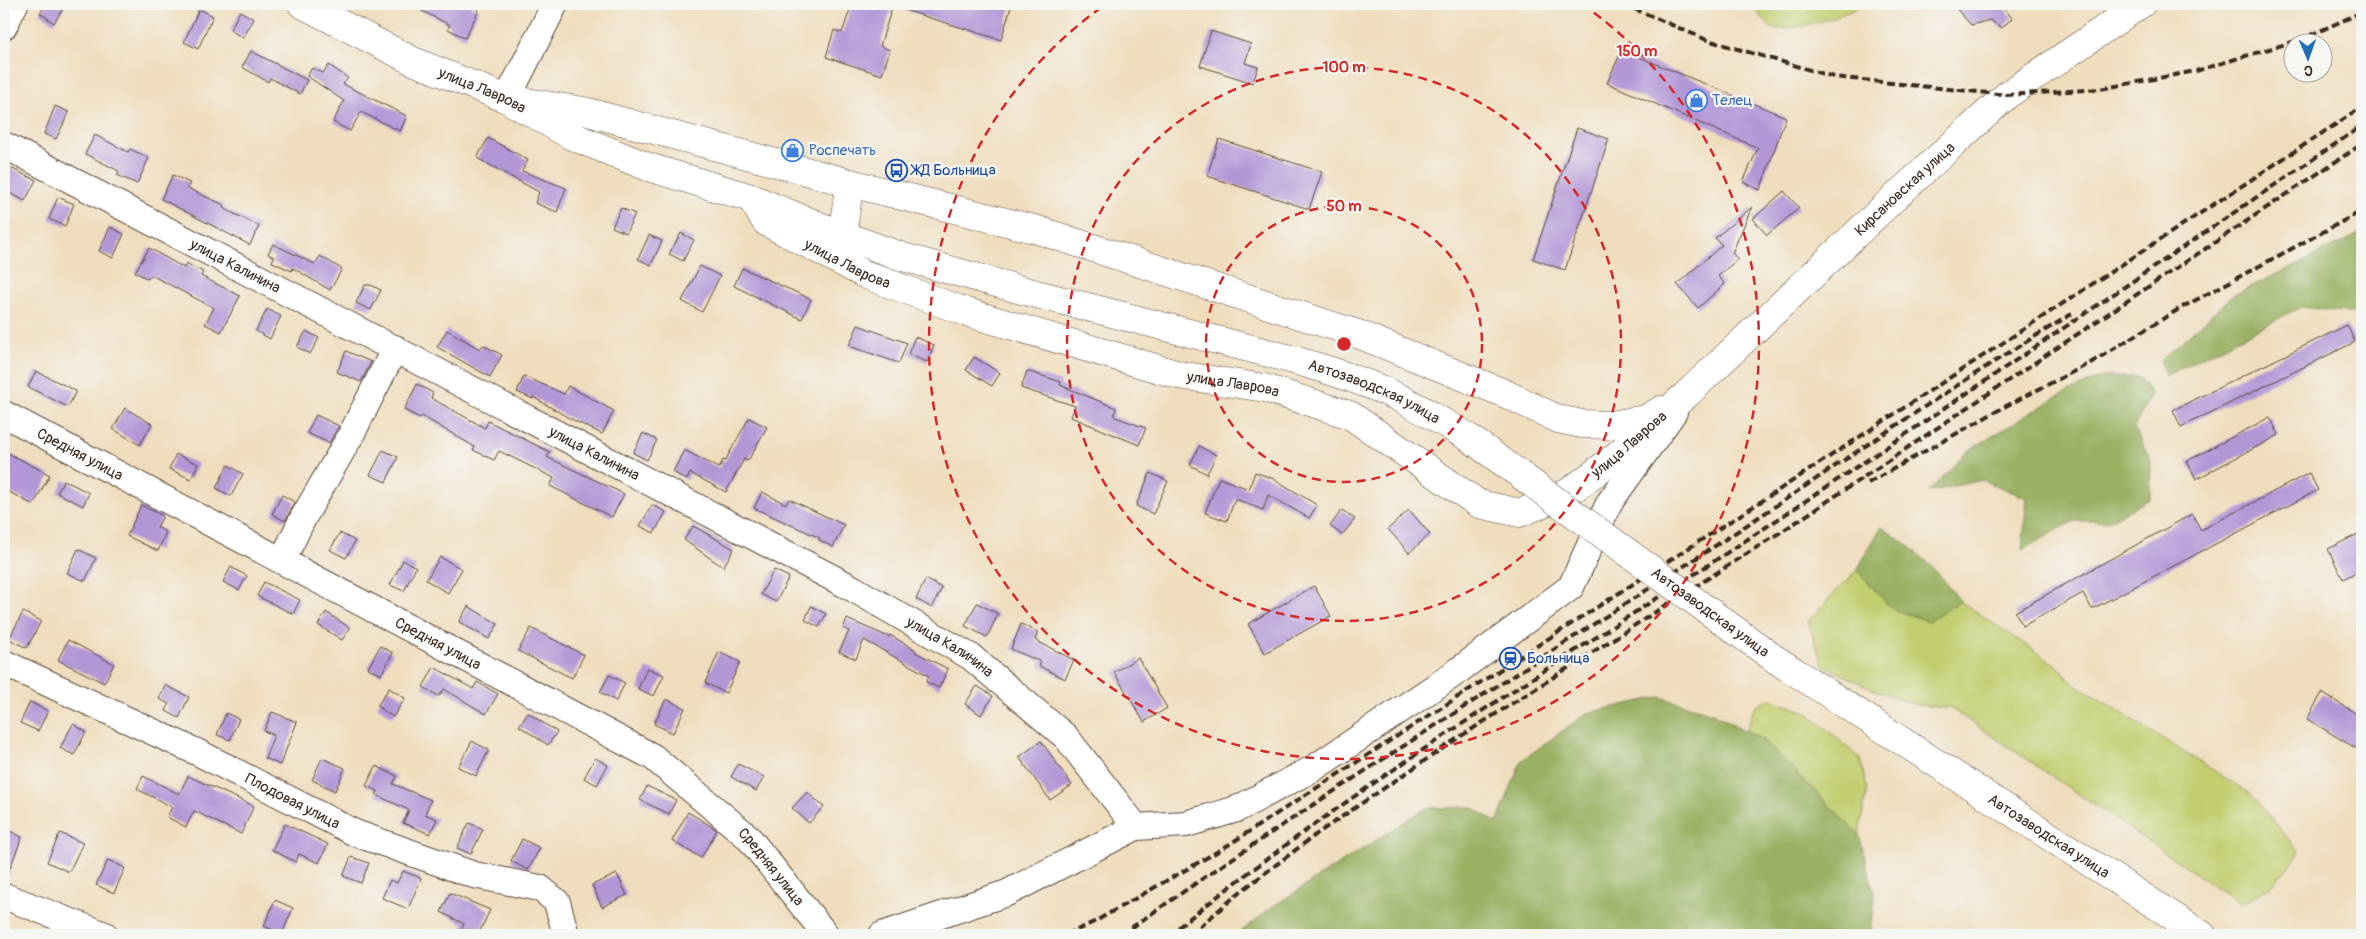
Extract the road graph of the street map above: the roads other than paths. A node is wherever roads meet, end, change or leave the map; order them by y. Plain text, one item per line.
1 (15, 4) edge
2 (302, 4) edge
3 (555, 4) edge
4 (2140, 4) edge
5 (4, 26) edge
6 (507, 99) junction
7 (4, 145) edge
8 (850, 183) junction
9 (751, 198) junction
10 (842, 235) junction
11 (1205, 337) joint
12 (395, 348) junction
13 (1686, 395) junction
14 (4, 414) edge
15 (282, 562) junction
16 (4, 663) edge
17 (1136, 827) junction
18 (4, 896) edge
19 (2198, 934) edge
20 (105, 935) edge
21 (566, 935) edge
22 (826, 935) edge
23 (882, 935) edge

1 - 5 street
2 - 6 main road, улица Лаврова
3 - 6 street
4 - 13 main road, Кирсановская улица
6 - 8 main road
6 - 9 main road, улица Лаврова
7 - 12 street, улица Калинина
8 - 10 main road
8 - 13 main road
9 - 10 main road, улица Лаврова
9 - 13 main road, улица Лаврова
10 - 11 main road, улица Лаврова
11 - 19 main road, Автозаводская улица, bridge
12 - 15 street
12 - 17 street, улица Калинина
13 - 17 street
14 - 15 street, Средняя улица
15 - 22 street, Средняя улица
16 - 21 street, Плодовая улица
17 - 23 street
18 - 20 street

